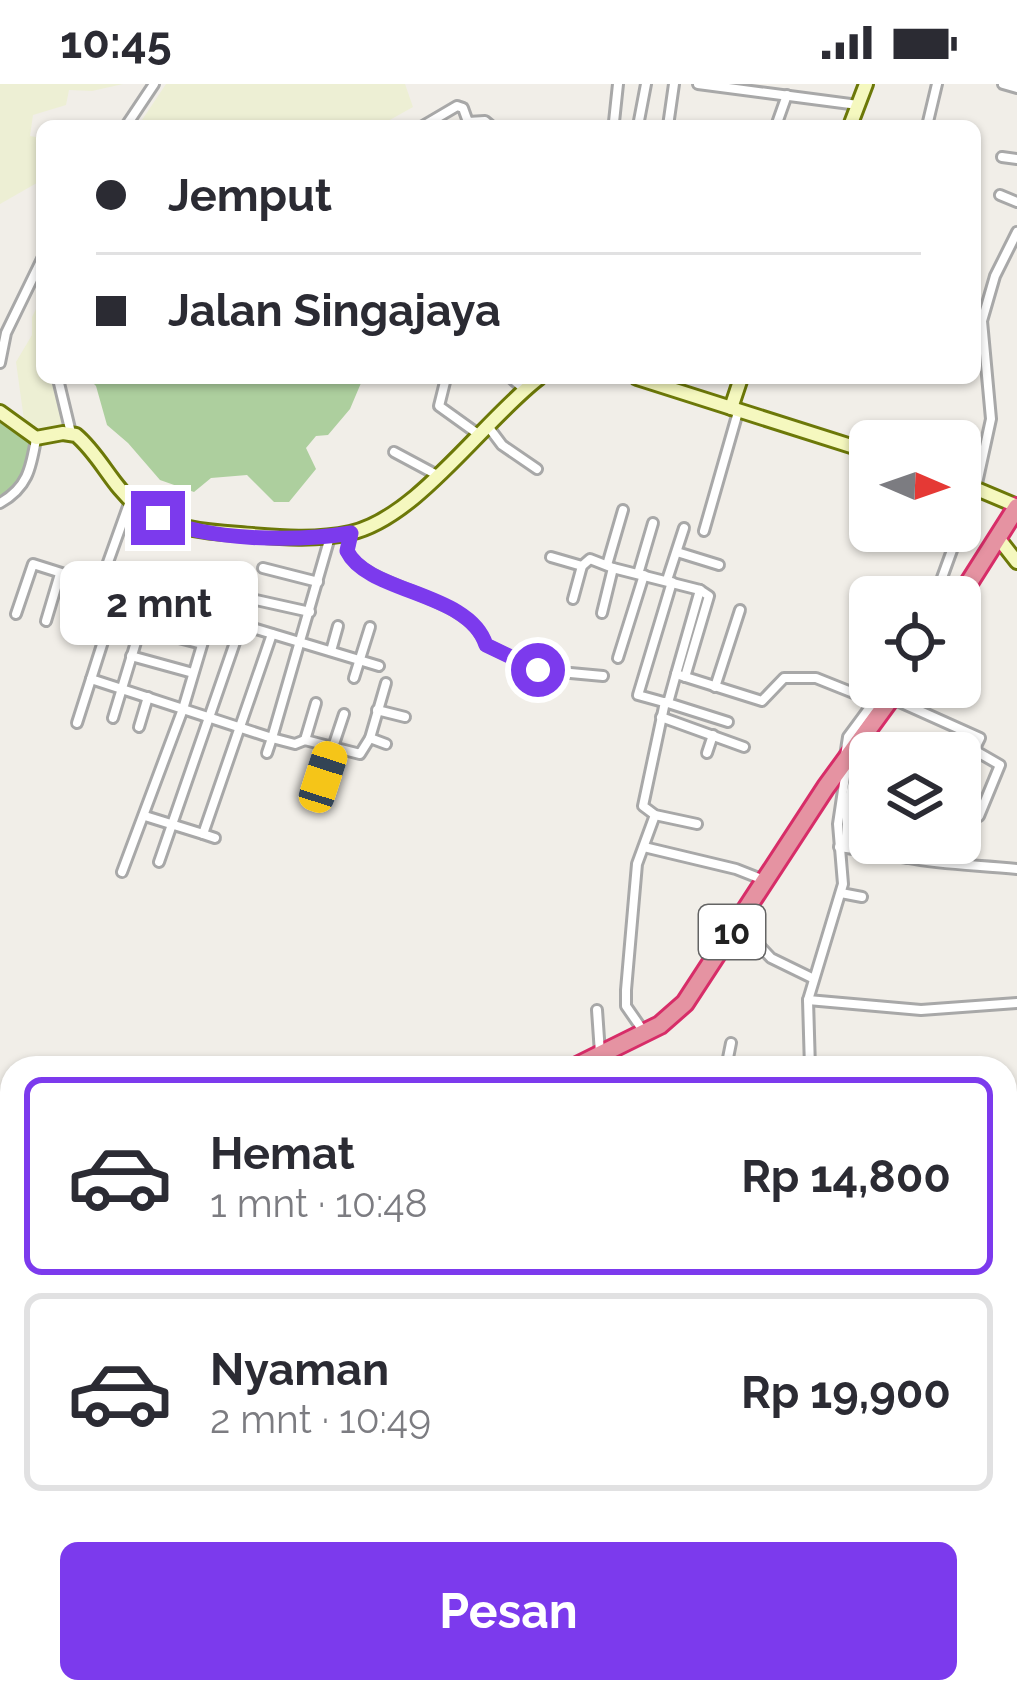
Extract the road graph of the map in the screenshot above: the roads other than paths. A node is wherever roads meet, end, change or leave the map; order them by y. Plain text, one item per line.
1 (154, 84) edge
2 (619, 84) edge
3 (646, 84) edge
4 (674, 84) edge
5 (698, 84) edge
6 (866, 84) edge
7 (937, 84) edge
8 (1003, 84) edge
9 (717, 85) edge
10 (1017, 88) edge
11 (787, 95) junction
12 (858, 105) junction
13 (130, 120) edge
14 (433, 120) edge
15 (467, 120) edge
16 (614, 120) edge
17 (639, 120) edge
18 (669, 120) edge
19 (778, 120) edge
20 (852, 120) edge
21 (928, 120) edge
22 (1002, 157) dead end
23 (1017, 159) edge
24 (1000, 195) dead end
25 (1017, 202) edge
26 (1017, 232) edge
27 (36, 268) edge
28 (0, 363) edge
29 (59, 384) edge
30 (445, 384) edge
31 (518, 384) edge
32 (531, 384) edge
33 (656, 384) edge
34 (740, 384) edge
35 (524, 389) junction
36 (735, 409) junction
37 (0, 412) edge
38 (482, 429) junction
39 (71, 433) junction
40 (36, 438) junction
41 (849, 445) edge
42 (981, 450) edge
43 (394, 452) dead end
44 (537, 469) dead end
45 (438, 476) junction
46 (981, 490) edge
47 (130, 500) junction
48 (0, 503) edge
49 (1017, 506) edge
50 (623, 510) dead end
51 (653, 523) dead end
52 (684, 528) dead end
53 (704, 531) dead end
54 (351, 533) junction
55 (330, 537) junction
56 (999, 539) junction
57 (677, 552) junction
58 (551, 557) dead end
59 (1017, 562) edge
60 (719, 565) dead end
61 (582, 566) junction
62 (610, 567) junction
63 (263, 568) dead end
64 (61, 574) junction
65 (641, 574) junction
66 (974, 576) edge
67 (670, 581) junction
68 (90, 582) junction
69 (317, 582) junction
70 (573, 599) dead end
71 (256, 600) dead end
72 (114, 607) dead end
73 (740, 610) dead end
74 (310, 612) junction
75 (602, 613) dead end
76 (16, 614) dead end
77 (211, 615) junction
78 (46, 621) dead end
79 (241, 625) junction
80 (76, 626) dead end
81 (338, 626) dead end
82 (370, 627) dead end
83 (140, 628) junction
84 (272, 634) junction
85 (302, 643) junction
86 (202, 644) junction
87 (332, 651) junction
88 (130, 655) junction
89 (618, 658) dead end
90 (359, 659) junction
91 (379, 666) dead end
92 (193, 674) junction
93 (681, 675) junction
94 (603, 676) dead end
95 (354, 678) dead end
96 (91, 679) junction
97 (386, 683) dead end
98 (716, 687) junction
99 (849, 687) edge
100 (121, 689) junction
101 (148, 697) junction
102 (316, 703) dead end
103 (666, 703) junction
104 (876, 708) edge
105 (911, 708) edge
106 (183, 709) junction
107 (377, 710) junction
108 (344, 714) dead end
109 (405, 717) dead end
110 (661, 717) junction
111 (113, 718) dead end
112 (211, 718) junction
113 (728, 722) dead end
114 (77, 723) dead end
115 (139, 727) dead end
116 (238, 728) junction
117 (855, 732) edge
118 (966, 732) edge
119 (712, 735) junction
120 (272, 738) junction
121 (370, 738) junction
122 (305, 740) junction
123 (386, 744) dead end
124 (743, 747) dead end
125 (333, 748) junction
126 (267, 752) dead end
127 (707, 753) dead end
128 (981, 754) edge
129 (849, 757) edge
130 (849, 773) edge
131 (323, 777) dead end
132 (849, 793) edge
133 (981, 811) edge
134 (655, 815) junction
135 (145, 816) junction
136 (697, 824) dead end
137 (173, 826) junction
138 (203, 834) junction
139 (215, 838) dead end
140 (644, 847) junction
141 (843, 848) junction
142 (849, 849) edge
143 (159, 862) dead end
144 (974, 864) edge
145 (1017, 869) edge
146 (122, 872) dead end
147 (765, 881) junction
148 (841, 893) junction
149 (862, 897) dead end
150 (735, 928) junction
151 (749, 947) dead end
152 (812, 978) junction
153 (808, 1000) junction
154 (1017, 1004) edge
155 (597, 1010) dead end
156 (646, 1034) junction
157 (731, 1043) dead end
158 (604, 1056) edge
159 (608, 1056) edge
160 (728, 1056) edge
161 (810, 1056) edge

1 - 13 street
2 - 16 street
3 - 17 street
4 - 18 street
5 - 9 street
6 - 12 street
7 - 21 street
8 - 10 street
9 - 11 street
11 - 12 street
11 - 19 street
12 - 20 street
14 - 15 street
22 - 23 street
24 - 25 street
26 - 42 street
27 - 28 street
29 - 39 street
30 - 38 street
31 - 35 street
32 - 35 street
33 - 36 street
34 - 36 street
35 - 38 street
36 - 41 street
36 - 53 street
37 - 40 street
38 - 44 street
38 - 45 street
39 - 40 street
39 - 47 street
40 - 48 street
43 - 45 street
45 - 54 street
46 - 49 street
47 - 55 street
47 - 68 street
49 - 56 highway
50 - 62 street
51 - 65 street
52 - 57 street
54 - 55 street
54 - 94 street
55 - 69 street
56 - 59 street
56 - 66 highway
57 - 60 street
57 - 67 street
58 - 61 street
61 - 62 street
61 - 70 street
62 - 65 street
62 - 75 street
63 - 69 street
64 - 68 street
64 - 76 street
64 - 78 street
65 - 67 street
65 - 89 street
67 - 93 street
67 - 103 street
68 - 80 street
69 - 74 street
71 - 74 street
72 - 96 street
73 - 98 street
74 - 85 street
77 - 79 street
77 - 83 street
77 - 86 street
79 - 84 street
79 - 112 street
81 - 87 street
82 - 90 street
83 - 86 street
83 - 88 street
84 - 85 street
84 - 116 street
85 - 87 street
85 - 120 street
86 - 92 street
87 - 90 street
88 - 92 street
88 - 100 street
90 - 91 street
90 - 95 street
92 - 106 street
93 - 98 street
93 - 103 street
96 - 100 street
96 - 114 street
97 - 107 street
98 - 99 street
100 - 101 street
100 - 111 street
101 - 106 street
101 - 115 street
102 - 122 street
103 - 110 street
103 - 113 street
104 - 117 street
105 - 118 street
106 - 112 street
106 - 135 street
107 - 109 street
107 - 121 street
108 - 125 street
110 - 119 street
110 - 134 street
112 - 116 street
112 - 137 street
116 - 120 street
116 - 138 street
119 - 124 street
119 - 127 street
120 - 122 street
120 - 126 street
121 - 123 street
121 - 125 street
122 - 125 street
125 - 131 street
128 - 133 street
129 - 147 highway, 10
130 - 141 street
132 - 141 street
134 - 136 street
134 - 140 street
135 - 137 street
135 - 146 street
137 - 138 street
137 - 143 street
138 - 139 street
140 - 147 street
140 - 156 street
141 - 142 street
141 - 148 street
144 - 145 street
147 - 150 highway, 10
148 - 149 street
148 - 152 street
150 - 151 street
150 - 152 street
150 - 156 highway, 10
152 - 153 street
153 - 154 street
153 - 161 street
155 - 158 street
156 - 159 highway, 10
157 - 160 street

